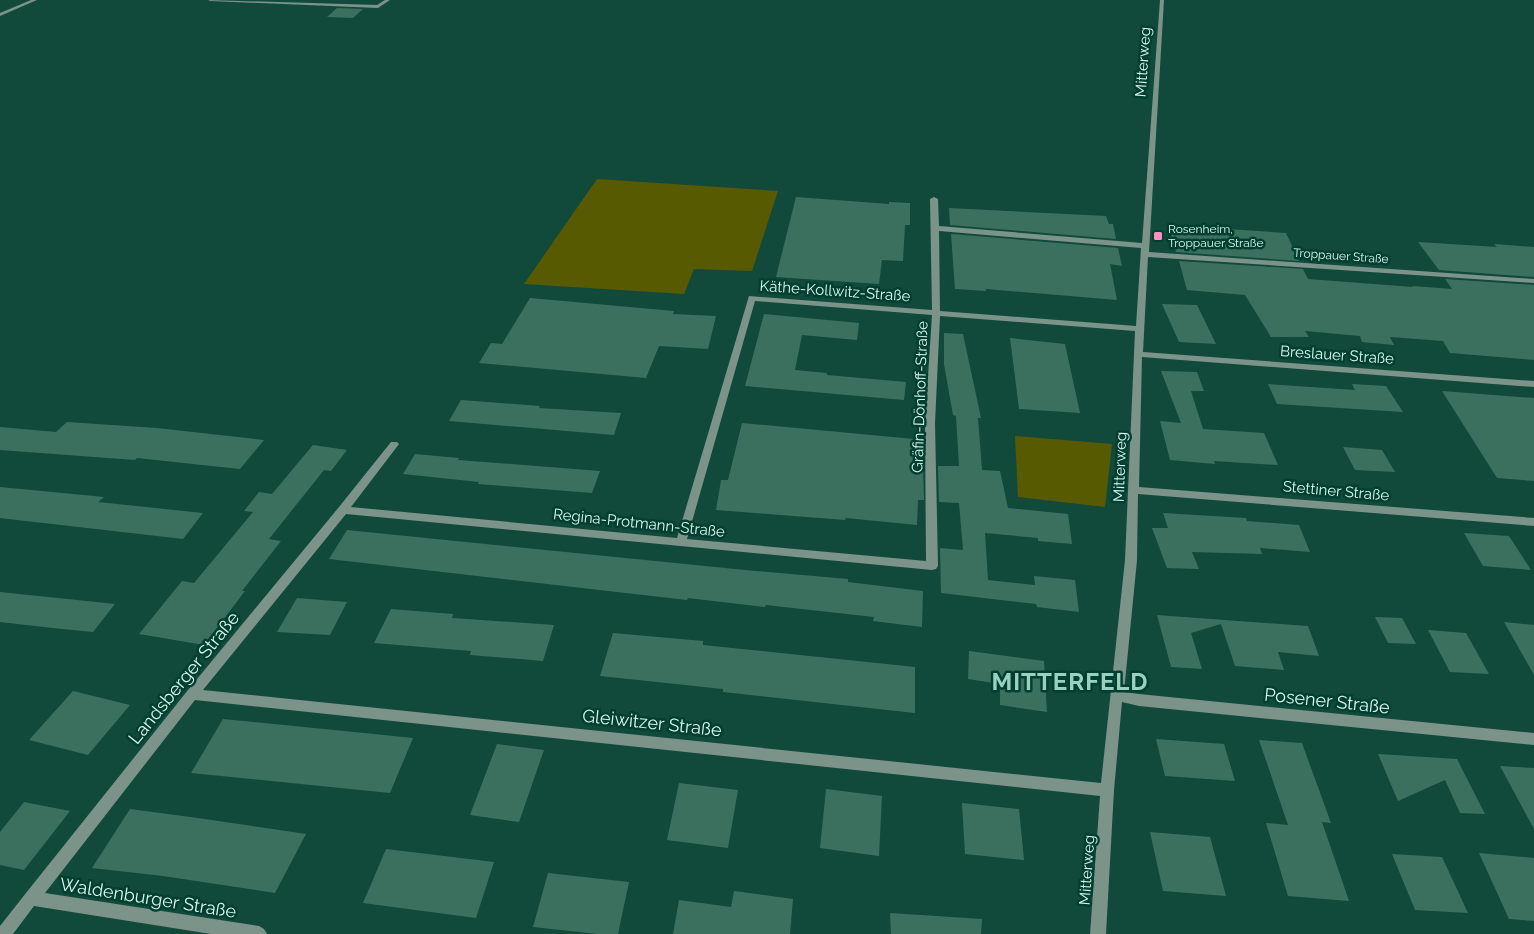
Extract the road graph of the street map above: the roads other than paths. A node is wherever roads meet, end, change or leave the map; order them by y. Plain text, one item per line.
1 (35, 0) edge
2 (210, 0) edge
3 (388, 0) edge
4 (1162, 0) edge
5 (0, 15) edge
6 (934, 199) dead end
7 (935, 228) junction
8 (1146, 250) junction
9 (1534, 281) edge
10 (936, 313) junction
11 (1140, 329) junction
12 (1138, 354) junction
13 (1534, 384) edge
14 (394, 444) dead end
15 (1135, 490) junction
16 (343, 510) junction
17 (1534, 522) edge
18 (680, 542) junction
19 (932, 566) joint
20 (192, 694) junction
21 (1118, 696) junction
22 (1534, 739) edge
23 (1107, 790) junction
24 (31, 898) junction
25 (3, 934) edge
26 (259, 934) edge
27 (1098, 934) edge

1 - 5 street
2 - 3 street
4 - 8 street, Mitterweg
6 - 7 street, Gräfin-Dönhoff-Straße
7 - 8 street
7 - 10 street, Gräfin-Dönhoff-Straße
8 - 9 street, Troppauer Straße
8 - 11 street, Mitterweg
10 - 11 street, Käthe-Kollwitz-Straße
10 - 18 street, Käthe-Kollwitz-Straße
10 - 19 street, Gräfin-Dönhoff-Straße
11 - 12 street, Mitterweg
12 - 13 street, Breslauer Straße
12 - 15 street, Mitterweg
14 - 16 street, Landsberger Straße
15 - 17 street, Stettiner Straße
15 - 21 street, Mitterweg
16 - 18 street, Regina-Protmann-Straße
16 - 20 street, Landsberger Straße
18 - 19 street, Regina-Protmann-Straße
20 - 23 street, Gleiwitzer Straße
20 - 24 street, Landsberger Straße
21 - 22 street, Posener Straße
21 - 23 street, Mitterweg
23 - 27 street, Mitterweg
24 - 25 street, Landsberger Straße
24 - 26 street, Waldenburger Straße

